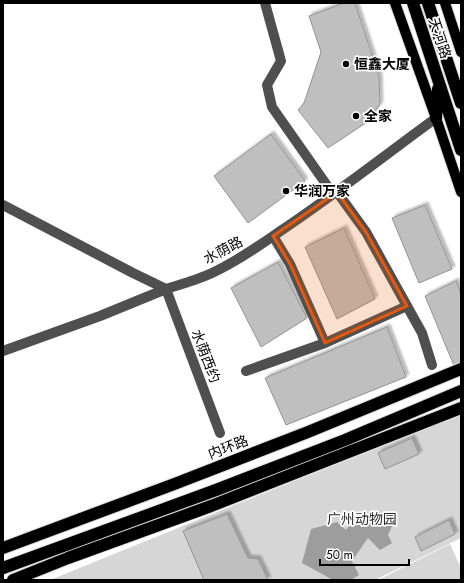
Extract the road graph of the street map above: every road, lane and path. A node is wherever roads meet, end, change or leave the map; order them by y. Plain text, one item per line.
1 (266, 3) edge
2 (395, 3) edge
3 (413, 3) edge
4 (428, 3) edge
5 (445, 3) edge
6 (461, 52) edge
7 (439, 84) junction
8 (461, 103) edge
9 (436, 118) junction
10 (461, 150) edge
11 (461, 192) edge
12 (335, 193) junction
13 (3, 205) edge
14 (273, 236) junction
15 (166, 289) junction
16 (407, 306) junction
17 (324, 343) junction
18 (3, 351) edge
19 (432, 364) dead end
20 (461, 369) edge
21 (246, 371) dead end
22 (461, 391) edge
23 (461, 408) edge
24 (220, 433) dead end
25 (3, 548) edge
26 (3, 568) edge
27 (12, 580) edge

1 - 12 street
2 - 9 main road
3 - 7 highway, 天河路
4 - 8 highway, 天河路
5 - 6 main road
7 - 9 highway
7 - 10 highway, 天河路
9 - 11 main road
9 - 12 street, 水荫路
12 - 14 street, 水荫路
12 - 16 street
13 - 15 street
14 - 15 street, 水荫路
14 - 17 street
15 - 18 street, 水荫路
15 - 24 street, 水荫西约
16 - 17 street
16 - 19 street
17 - 21 street
20 - 25 highway, 内环路
22 - 26 highway
23 - 27 highway

